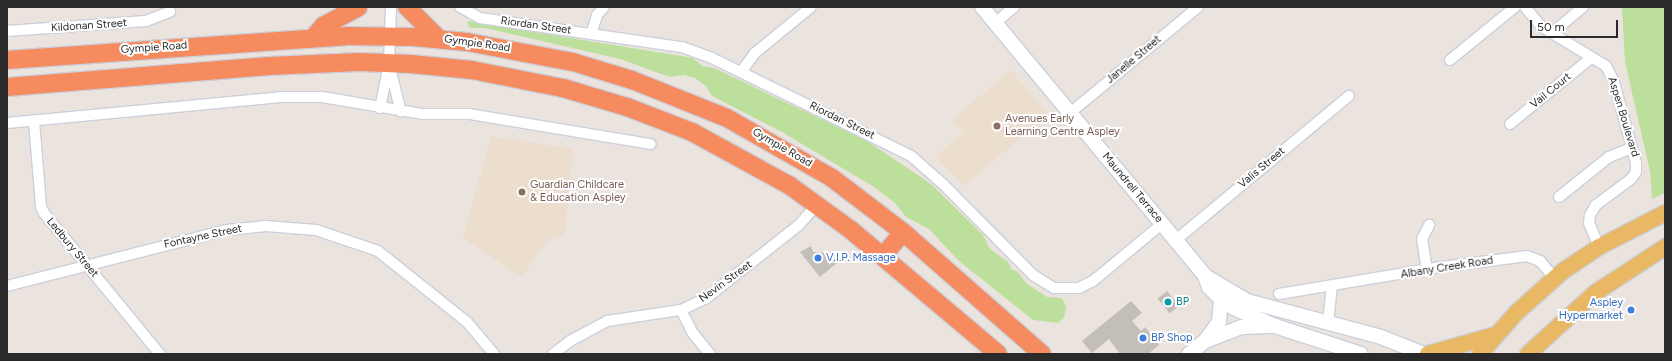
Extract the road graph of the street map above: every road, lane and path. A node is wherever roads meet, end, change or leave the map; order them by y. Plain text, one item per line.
1 (358, 7) edge
2 (391, 7) edge
3 (407, 7) edge
4 (460, 7) edge
5 (604, 7) edge
6 (811, 7) edge
7 (982, 7) edge
8 (1014, 7) edge
9 (1198, 7) edge
10 (1515, 7) edge
11 (1525, 7) edge
12 (1583, 7) edge
13 (170, 12) dead end
14 (995, 23) junction
15 (7, 31) edge
16 (1552, 33) junction
17 (591, 34) junction
18 (315, 36) junction
19 (389, 36) junction
20 (439, 39) junction
21 (1591, 58) junction
22 (7, 60) edge
23 (1450, 60) dead end
24 (389, 64) junction
25 (741, 72) junction
26 (7, 87) edge
27 (1349, 96) dead end
28 (380, 108) junction
29 (401, 112) junction
30 (1070, 113) junction
31 (34, 121) junction
32 (7, 123) edge
33 (1510, 124) dead end
34 (650, 144) dead end
35 (1631, 148) junction
36 (1559, 197) dead end
37 (817, 204) junction
38 (1665, 213) edge
39 (1162, 224) junction
40 (1429, 225) dead end
41 (903, 232) junction
42 (1176, 240) junction
43 (1599, 247) junction
44 (1665, 247) edge
45 (883, 256) junction
46 (88, 266) junction
47 (1427, 270) junction
48 (1205, 276) junction
49 (1554, 278) junction
50 (7, 286) edge
51 (1332, 287) junction
52 (1279, 294) dead end
53 (1221, 299) junction
54 (681, 310) junction
55 (1328, 323) junction
56 (1276, 326) junction
57 (1495, 335) junction
58 (1205, 341) junction
59 (160, 354) edge
60 (494, 354) edge
61 (553, 354) edge
62 (710, 354) edge
63 (998, 354) edge
64 (1042, 354) edge
65 (1189, 354) edge
66 (1361, 354) edge
67 (1424, 354) edge
68 (1428, 354) edge
69 (1480, 354) edge
70 (1528, 354) edge

1 - 18 highway
2 - 19 street
3 - 20 highway
4 - 17 street, Riordan Street
5 - 17 street
6 - 25 street
7 - 14 main road, Maundrell Terrace
8 - 14 street
9 - 30 street, Janelle Street
10 - 23 street
11 - 16 street, Aspen Boulevard
12 - 16 street
13 - 15 street, Kildonan Street
14 - 30 main road, Maundrell Terrace
16 - 21 street, Aspen Boulevard
17 - 25 street, Riordan Street
18 - 19 highway, Gympie Road
18 - 22 highway, Gympie Road
19 - 20 highway, Gympie Road
19 - 24 street
20 - 41 highway, Gympie Road
21 - 33 street, Vail Court
21 - 35 street, Aspen Boulevard
24 - 26 highway
24 - 28 street
24 - 29 street
24 - 37 highway
25 - 39 street, Riordan Street
27 - 42 street, Valis Street
28 - 29 street
28 - 31 street
29 - 34 street
30 - 39 main road, Maundrell Terrace
31 - 32 street
31 - 46 street, Ledbury Street
35 - 36 street
35 - 43 street, Aspen Boulevard
37 - 45 highway
37 - 54 street, Nevin Street
38 - 43 main road
39 - 42 main road, Maundrell Terrace
40 - 47 street
41 - 45 highway
41 - 64 highway, Gympie Road
42 - 48 main road, Maundrell Terrace
43 - 49 main road
44 - 70 main road
45 - 63 highway
46 - 50 street, Fontayne Street
46 - 59 street, Ledbury Street
46 - 60 street, Fontayne Street
47 - 49 street, Albany Creek Road
47 - 51 street, Albany Creek Road
48 - 53 main road, Maundrell Terrace
48 - 55 main road, Maundrell Terrace
49 - 57 main road
51 - 52 street, Albany Creek Road
51 - 55 street
53 - 56 main road, Maundrell Terrace
53 - 58 main road
54 - 61 street, Nevin Street
54 - 62 street
55 - 67 main road, Maundrell Terrace
56 - 58 main road
56 - 66 main road, Maundrell Terrace
57 - 68 main road
57 - 69 main road
58 - 65 main road

